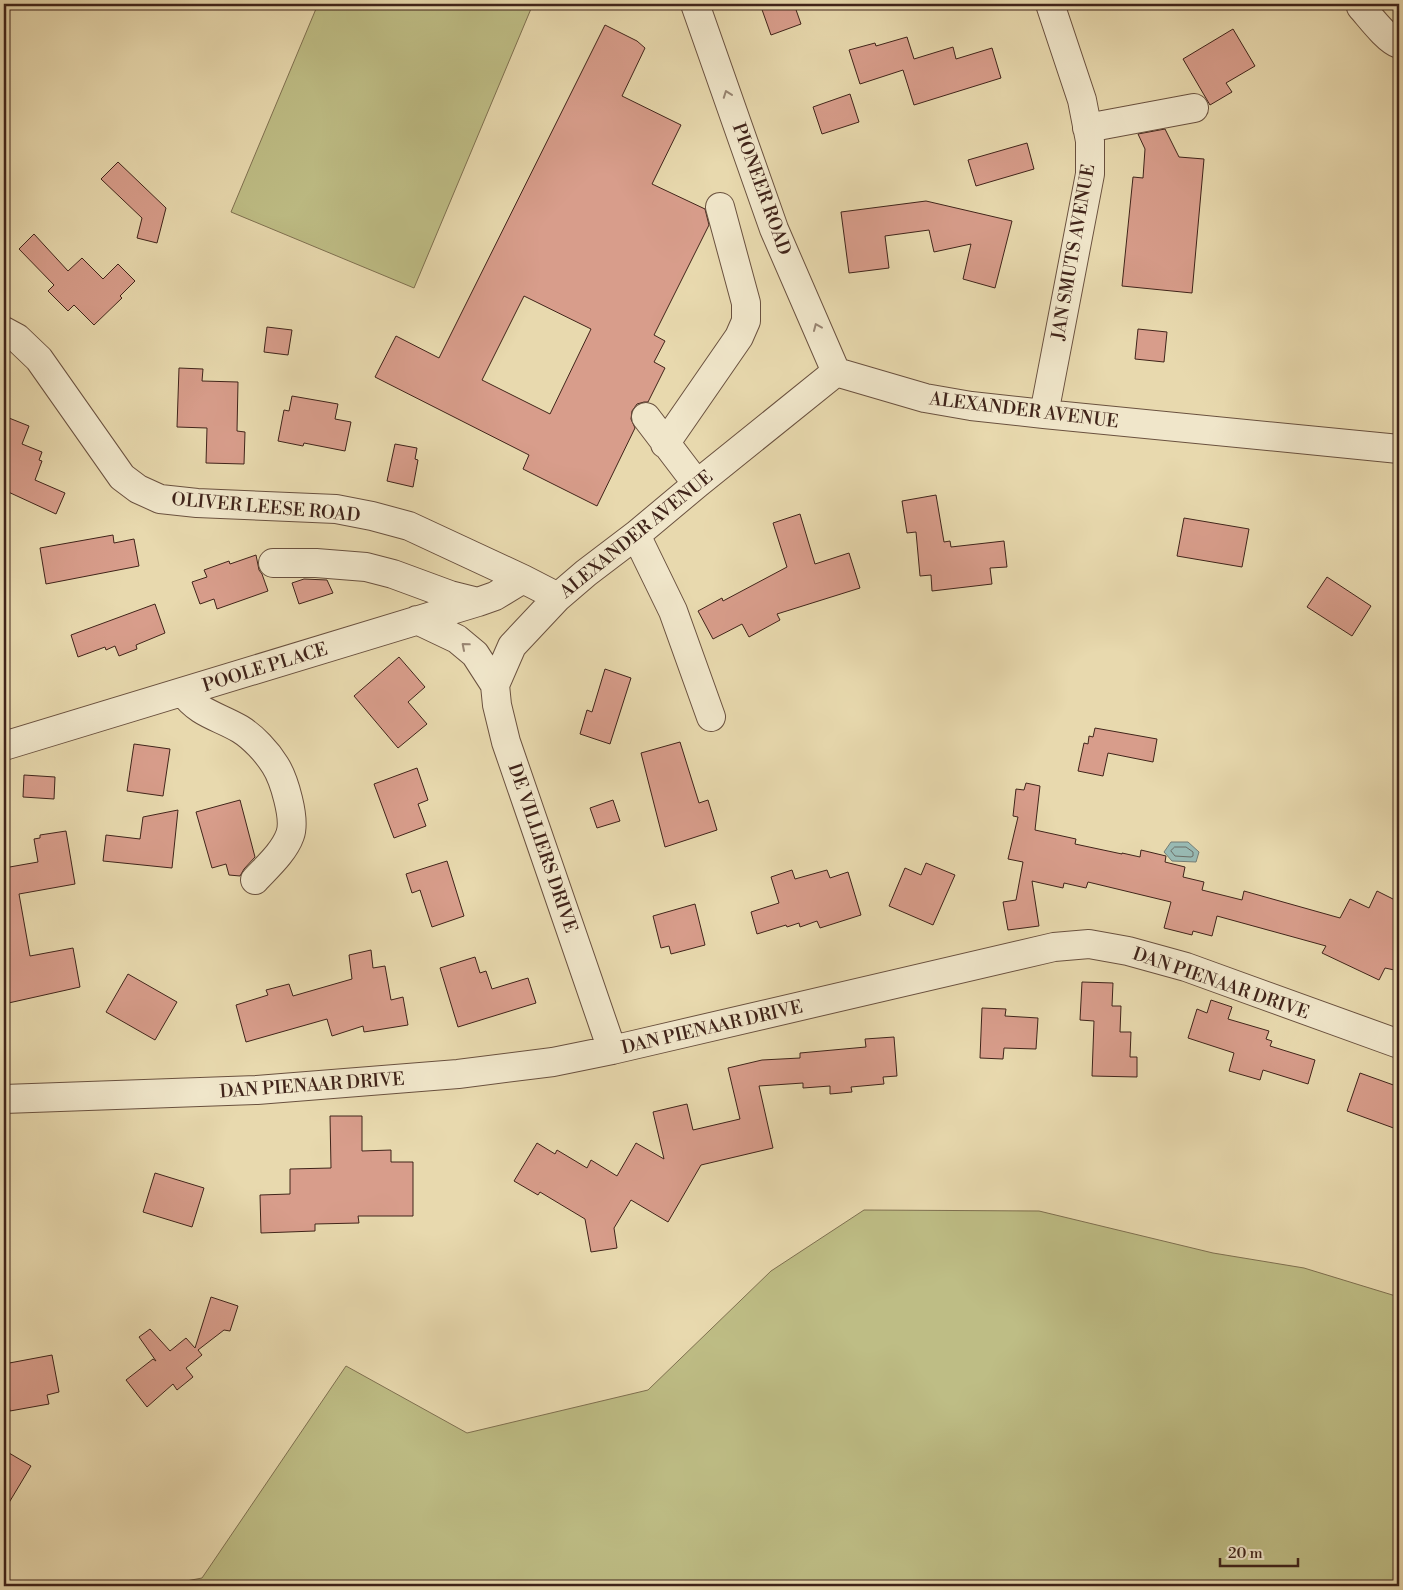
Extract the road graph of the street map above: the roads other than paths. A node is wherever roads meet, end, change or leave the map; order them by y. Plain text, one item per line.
1 (695, 4) edge
2 (1050, 4) edge
3 (1361, 7) dead end
4 (1399, 44) edge
5 (1194, 108) dead end
6 (1087, 128) junction
7 (720, 207) dead end
8 (4, 331) edge
9 (836, 372) junction
10 (1044, 414) junction
11 (646, 417) dead end
12 (665, 444) junction
13 (1399, 449) edge
14 (697, 484) junction
15 (636, 535) junction
16 (273, 564) dead end
17 (523, 579) junction
18 (558, 597) junction
19 (478, 602) junction
20 (417, 620) junction
21 (495, 685) junction
22 (183, 692) junction
23 (711, 717) dead end
24 (4, 746) edge
25 (255, 880) dead end
26 (1399, 1044) edge
27 (612, 1050) junction
28 (4, 1099) edge

9 -> 1 street, PIONEER ROAD
2 - 6 street, JAN SMUTS AVENUE
3 - 4 street
5 - 6 street
6 - 10 street, JAN SMUTS AVENUE
7 - 12 street
8 - 17 street, OLIVER LEESE ROAD
9 - 10 street, ALEXANDER AVENUE
9 - 14 street, ALEXANDER AVENUE
10 - 13 street, ALEXANDER AVENUE
11 - 12 street
12 - 14 street
14 - 15 street, ALEXANDER AVENUE
15 - 18 street, ALEXANDER AVENUE
15 - 23 street
16 - 19 street
17 - 18 street, OLIVER LEESE ROAD
17 - 19 street, POOLE PLACE
18 - 21 street, ALEXANDER AVENUE
19 - 20 street, POOLE PLACE
21 -> 20 street
20 - 22 street, POOLE PLACE
21 - 27 street, DE VILLIERS DRIVE
22 - 24 street, POOLE PLACE
22 - 25 street
26 - 27 street, DAN PIENAAR DRIVE
27 - 28 street, DAN PIENAAR DRIVE

